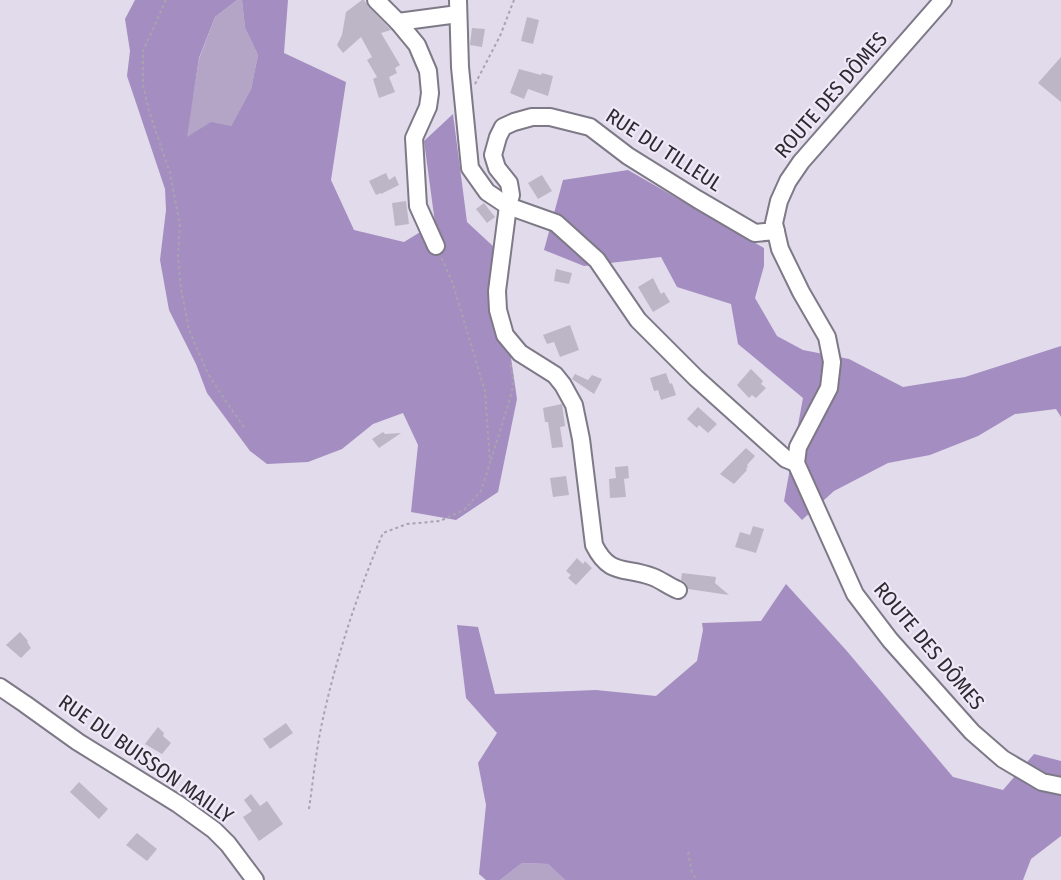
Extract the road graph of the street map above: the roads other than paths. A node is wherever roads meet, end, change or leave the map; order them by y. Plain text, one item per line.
1 (943, 0) edge
2 (383, 3) edge
3 (458, 7) edge
4 (398, 22) junction
5 (508, 206) junction
6 (776, 231) junction
7 (436, 246) road end
8 (796, 463) junction
9 (678, 590) dead end
10 (0, 687) edge
11 (1061, 786) edge
12 (255, 880) edge

1 - 6 street, ROUTE DES DÔMES
2 - 4 street
3 - 4 street
3 - 5 street
4 - 7 street
5 - 6 street, RUE DU TILLEUL
5 - 8 street
5 - 9 street, RUE DU TILLEUL
6 - 8 street, ROUTE DES DÔMES
8 - 11 street, ROUTE DES DÔMES
10 - 12 street, RUE DU BUISSON MAILLY

